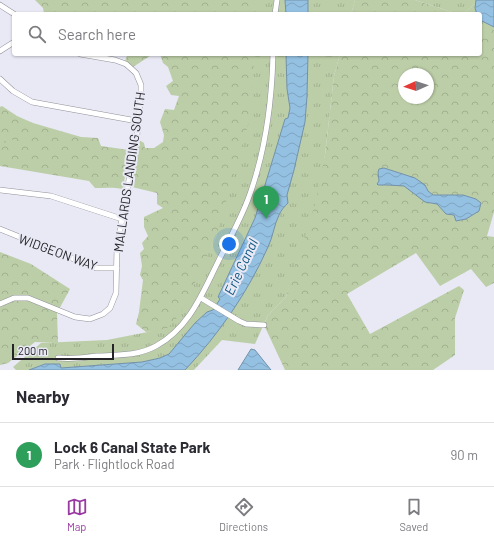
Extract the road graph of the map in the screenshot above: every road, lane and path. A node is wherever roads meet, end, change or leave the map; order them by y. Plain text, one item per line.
1 (277, 0) edge
2 (0, 5) edge
3 (275, 12) edge
4 (12, 13) edge
5 (12, 43) edge
6 (0, 51) edge
7 (91, 56) edge
8 (273, 56) edge
9 (0, 79) edge
10 (137, 121) junction
11 (0, 190) edge
12 (122, 219) junction
13 (0, 229) edge
14 (117, 268) junction
15 (201, 298) junction
16 (0, 304) edge
17 (264, 325) dead end
18 (58, 358) dead end

1 - 3 street
2 - 4 street
5 - 6 street
7 - 10 street, MALLARDS LANDING SOUTH
8 - 15 street
9 - 10 street
10 - 12 street, MALLARDS LANDING SOUTH
11 - 12 street
12 - 14 street, MALLARDS LANDING SOUTH
13 - 14 street, WIDGEON WAY
14 - 16 street, MALLARDS LANDING SOUTH
15 - 17 street
15 - 18 street

